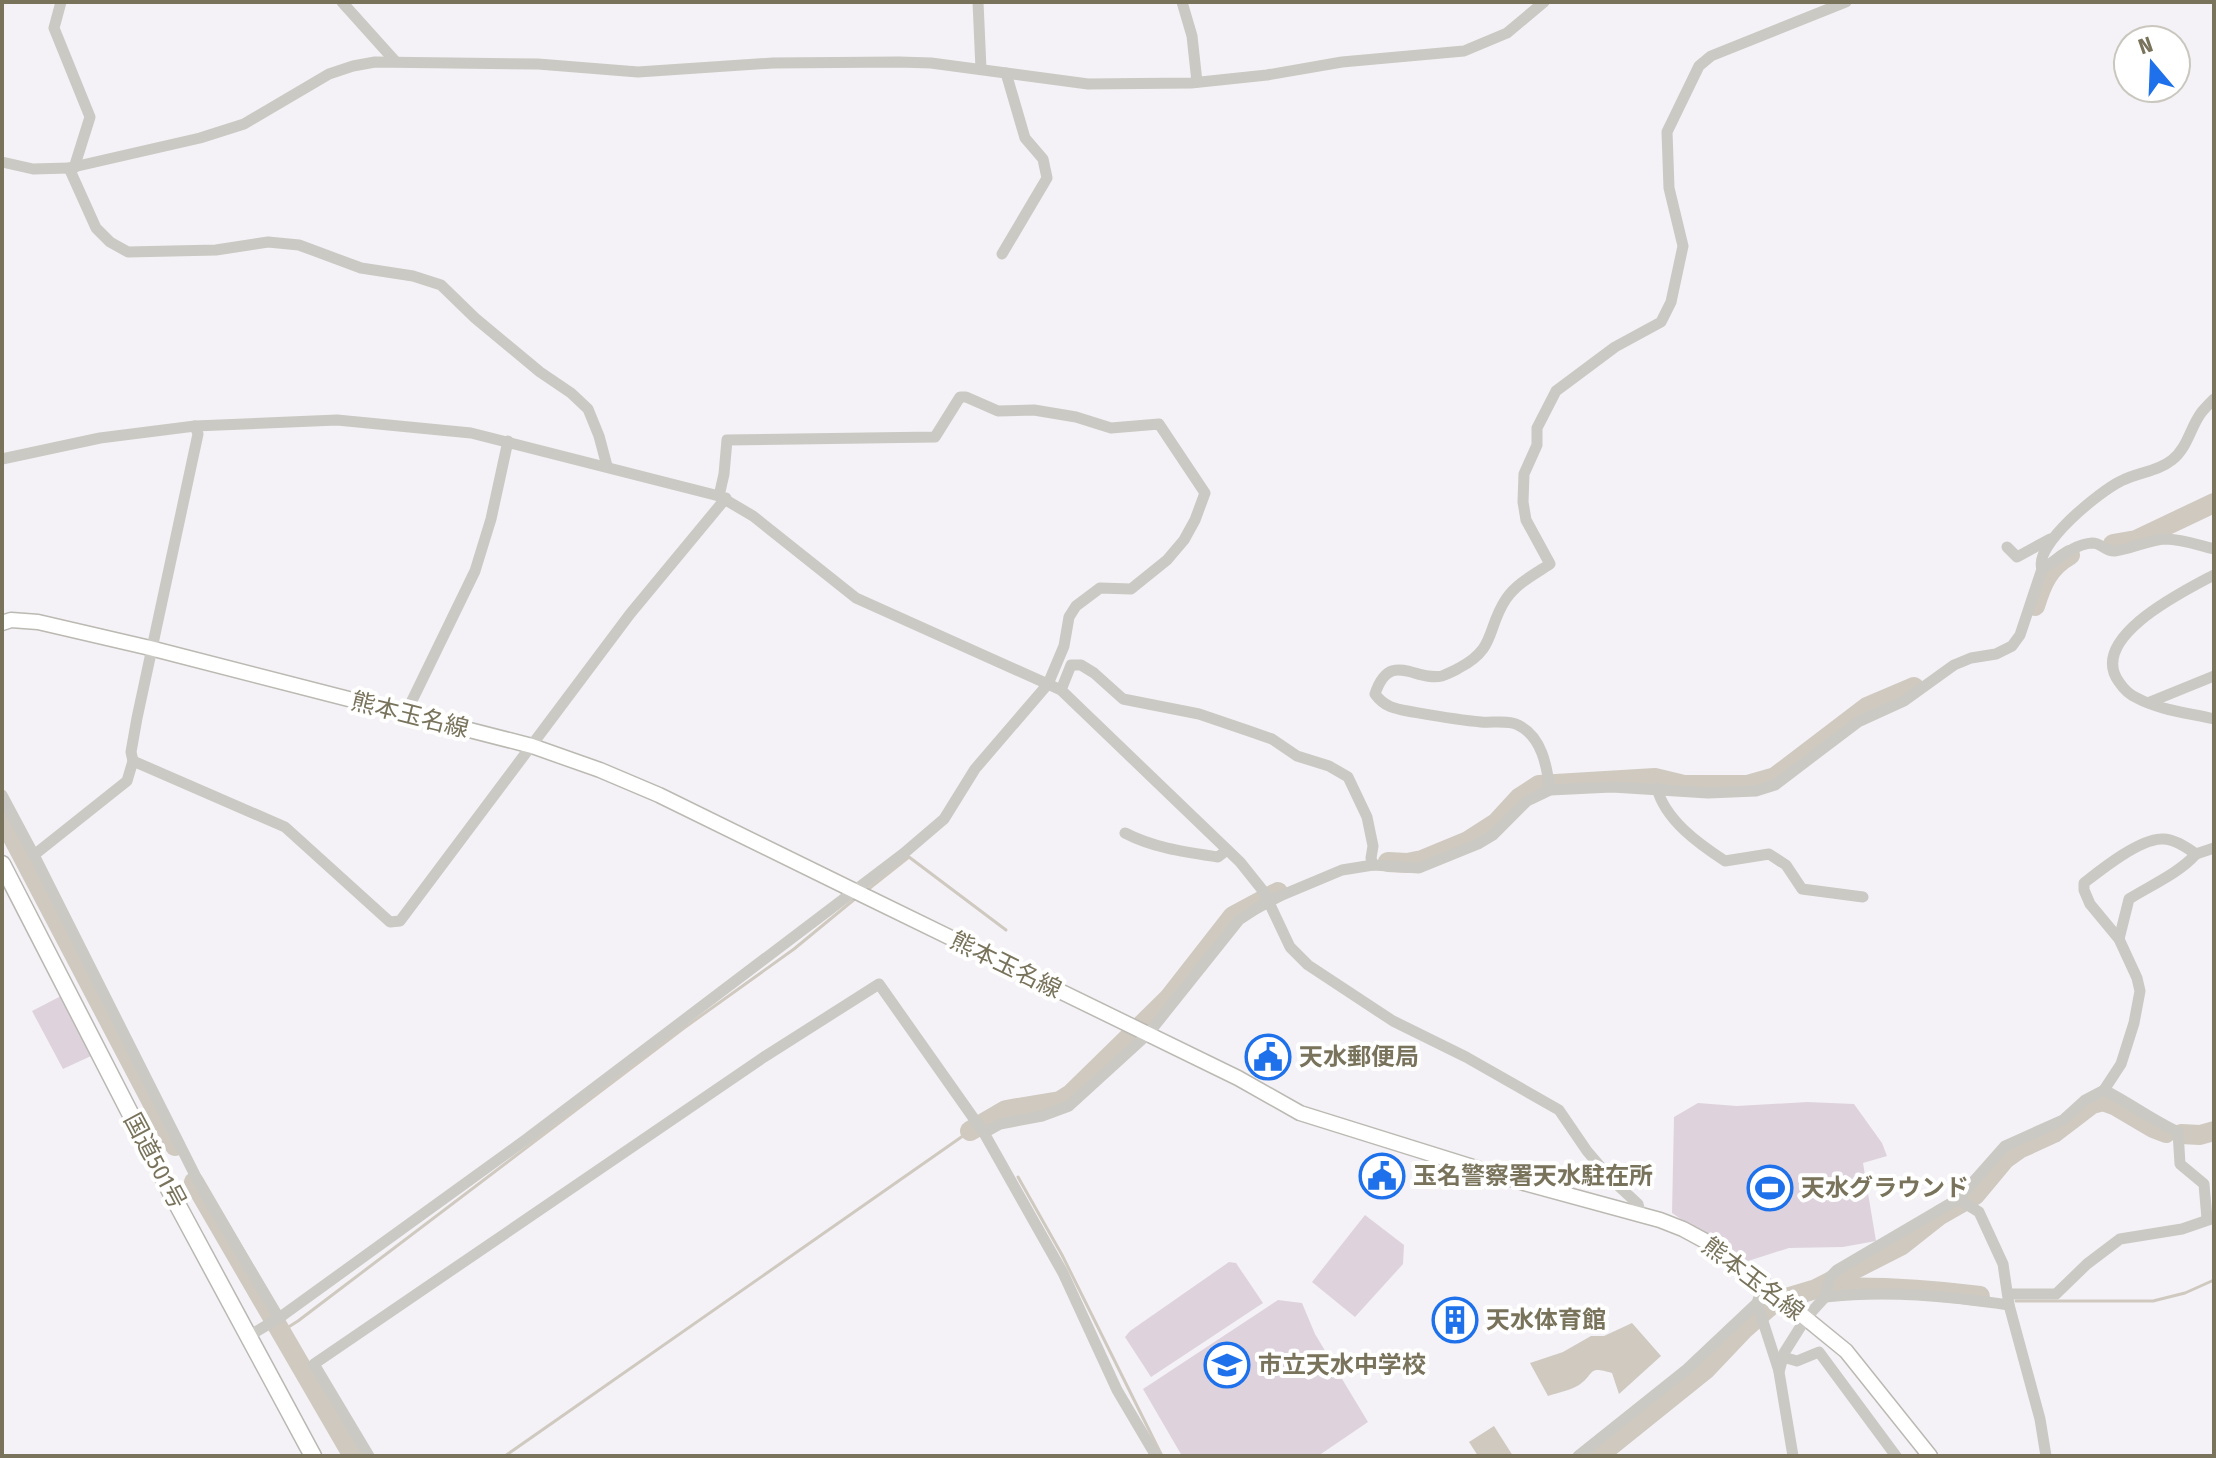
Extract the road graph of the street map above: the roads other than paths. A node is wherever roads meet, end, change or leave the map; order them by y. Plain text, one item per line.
1 (61, 2) edge
2 (342, 2) edge
3 (978, 2) edge
4 (1182, 2) edge
5 (1544, 2) edge
6 (1846, 2) edge
7 (395, 61) junction
8 (981, 69) junction
9 (1006, 73) junction
10 (1197, 82) junction
11 (2, 162) edge
12 (72, 168) junction
13 (1002, 254) dead end
14 (2214, 399) edge
15 (195, 426) junction
16 (508, 441) junction
17 (2, 459) edge
18 (607, 466) junction
19 (723, 497) junction
20 (2057, 535) junction
21 (2007, 547) dead end
22 (2214, 549) edge
23 (2042, 569) junction
24 (2214, 575) edge
25 (2, 623) edge
26 (150, 648) junction
27 (2214, 676) edge
28 (1048, 684) junction
29 (1061, 690) junction
30 (2150, 702) junction
31 (406, 713) junction
32 (2214, 719) edge
33 (532, 746) junction
34 (133, 761) junction
35 (1550, 788) junction
36 (1657, 788) junction
37 (2, 795) edge
38 (1125, 833) dead end
39 (2214, 848) edge
40 (1227, 850) junction
41 (2196, 854) junction
42 (34, 855) junction
43 (2, 864) edge
44 (1372, 864) junction
45 (860, 893) junction
46 (1266, 897) junction
47 (1863, 897) dead end
48 (2119, 939) junction
49 (1144, 1032) junction
50 (2104, 1090) junction
51 (979, 1127) junction
52 (1963, 1201) junction
53 (1641, 1216) junction
54 (2211, 1218) edge
55 (1770, 1288) junction
56 (1826, 1295) junction
57 (2009, 1299) junction
58 (1758, 1306) junction
59 (1806, 1318) junction
60 (276, 1320) junction
61 (252, 1334) junction
62 (1783, 1357) junction
63 (1779, 1372) junction
64 (313, 1456) edge
65 (369, 1456) edge
66 (1156, 1456) edge
67 (1578, 1456) edge
68 (1793, 1456) edge
69 (1896, 1456) edge
70 (1930, 1456) edge
71 (2046, 1456) edge

1 - 12 street
2 - 7 street
3 - 8 street
4 - 10 street
5 - 10 street
6 - 35 street
7 - 8 street
7 - 12 street
8 - 9 street
9 - 10 street
9 - 13 street
11 - 12 street
12 - 18 street
14 - 20 street
15 - 16 street
15 - 17 street
15 - 26 street
16 - 18 street
16 - 31 street
18 - 19 street
19 - 28 street
19 - 28 street
19 - 33 street
20 - 21 street
20 - 23 street
22 - 23 street
23 - 36 street
24 - 30 street
25 - 26 main road, 熊本玉名線
26 - 31 main road, 熊本玉名線
26 - 34 street
27 - 30 street
28 - 29 street
28 - 45 street
29 - 40 street
29 - 44 street
30 - 32 street
31 - 33 main road, 熊本玉名線
33 - 34 street
33 - 45 main road, 熊本玉名線
34 - 42 street
35 - 36 street
35 - 44 street
36 - 47 street
37 - 42 street
38 - 40 street
39 - 41 street
40 - 46 street
41 - 48 street
41 - 48 street
42 - 60 street
43 - 61 highway, 国道501号
44 - 46 street
45 - 49 main road, 熊本玉名線
45 - 60 street
46 - 49 street
46 - 53 street
48 - 50 street
49 - 51 street
49 - 53 main road, 熊本玉名線
50 - 52 street
50 - 54 street
51 - 65 street
51 - 66 street
52 - 56 street
52 - 57 street
53 - 55 main road, 熊本玉名線
54 - 57 street
55 - 58 street
55 - 59 main road, 熊本玉名線
56 - 57 street
56 - 59 street
57 - 71 street
58 - 63 street
58 - 67 street
59 - 62 street
59 - 70 main road, 熊本玉名線
60 - 61 street
61 - 64 highway, 国道501号
62 - 63 street
62 - 69 street
63 - 68 street

